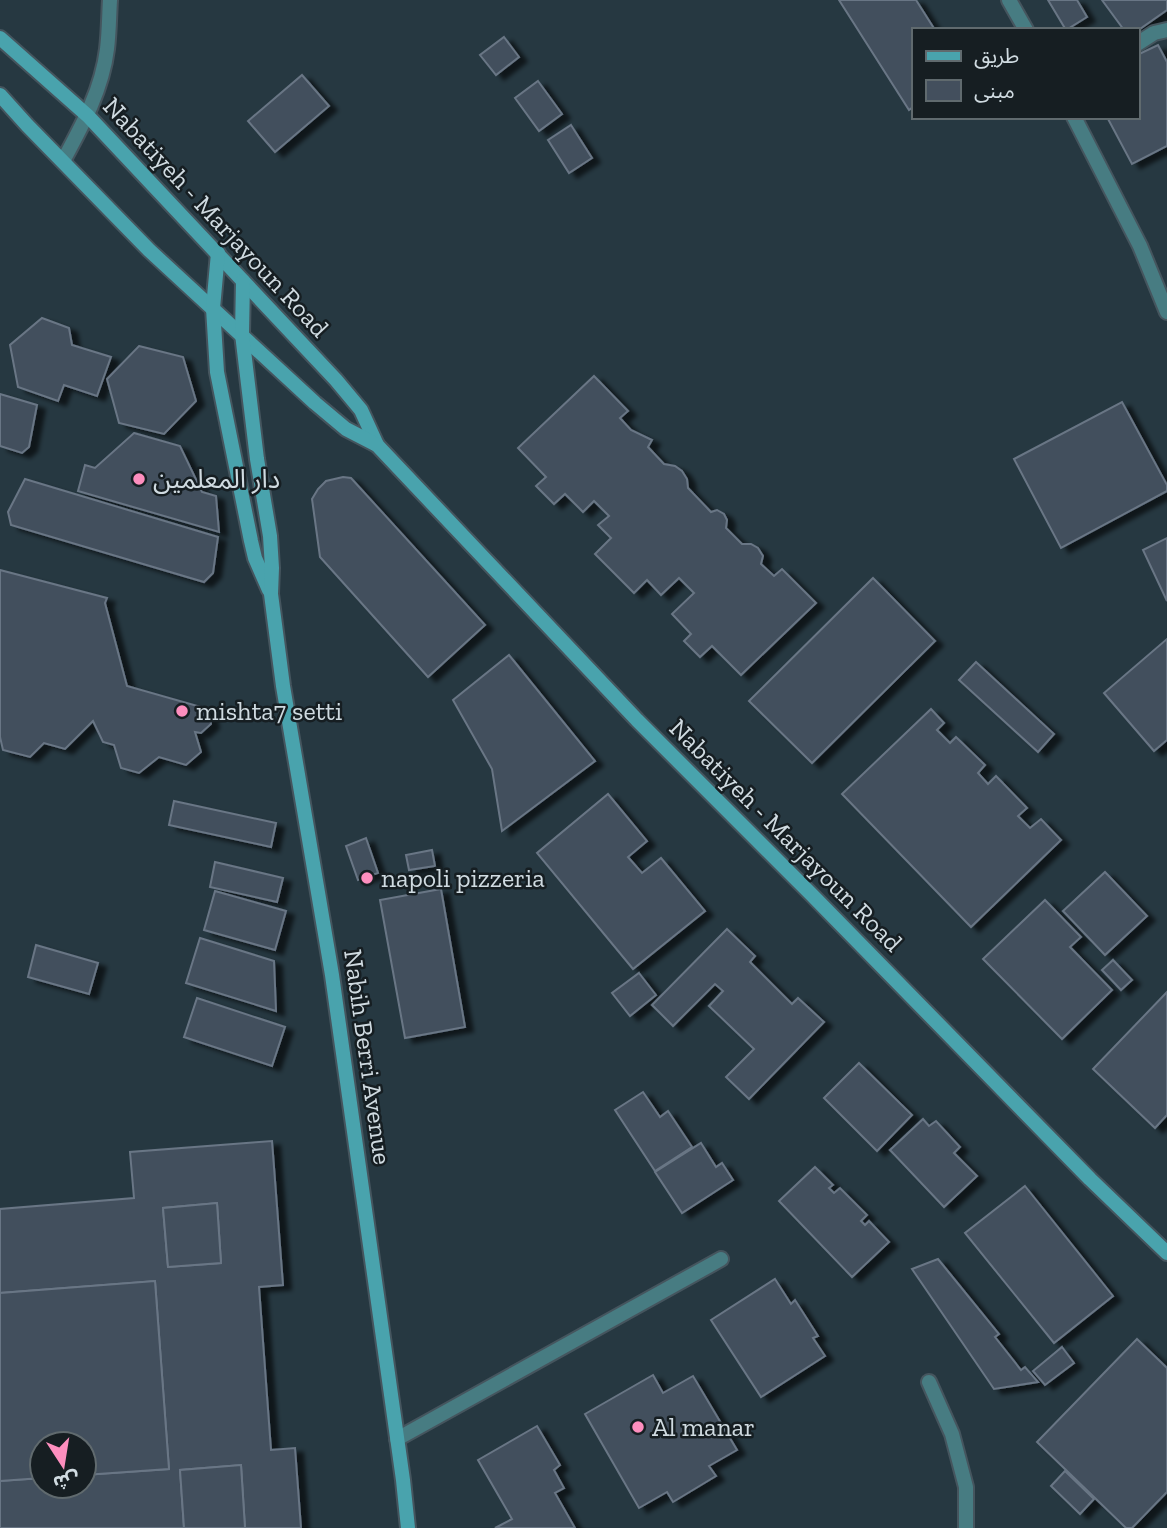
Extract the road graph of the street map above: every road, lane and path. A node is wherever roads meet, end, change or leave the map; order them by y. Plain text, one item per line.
1 (110, 0) edge
2 (1010, 0) edge
3 (1025, 28) edge
4 (1167, 30) edge
5 (0, 38) edge
6 (1139, 43) edge
7 (0, 95) edge
8 (88, 116) junction
9 (1075, 119) edge
10 (63, 161) junction
11 (218, 253) junction
12 (243, 281) junction
13 (213, 308) junction
14 (1167, 312) edge
15 (242, 334) junction
16 (377, 445) junction
17 (271, 594) junction
18 (1167, 1253) edge
19 (721, 1259) dead end
20 (929, 1382) dead end
21 (397, 1438) junction
22 (408, 1528) edge
23 (966, 1528) edge

1 - 8 street
2 - 3 street
4 - 6 street
5 - 8 main road, Nabatiyeh - Marjayoun Road
7 - 10 main road, Nabatiyeh - Marjayoun Road
8 - 10 street
8 - 11 main road, Nabatiyeh - Marjayoun Road
9 - 14 street
10 - 13 main road, Nabatiyeh - Marjayoun Road
11 - 12 main road, Nabatiyeh - Marjayoun Road
11 - 13 main road, Nabih Berri Avenue
12 - 15 main road, Nabih Berri Avenue
12 - 16 main road, Nabatiyeh - Marjayoun Road
13 - 15 main road, Nabatiyeh - Marjayoun Road
13 - 17 main road, Nabih Berri Avenue
15 - 16 main road, Nabatiyeh - Marjayoun Road
15 - 17 main road, Nabih Berri Avenue
16 - 18 main road, Nabatiyeh - Marjayoun Road
17 - 21 main road, Nabih Berri Avenue
19 - 21 street
20 - 23 street
21 - 22 main road, Nabih Berri Avenue

